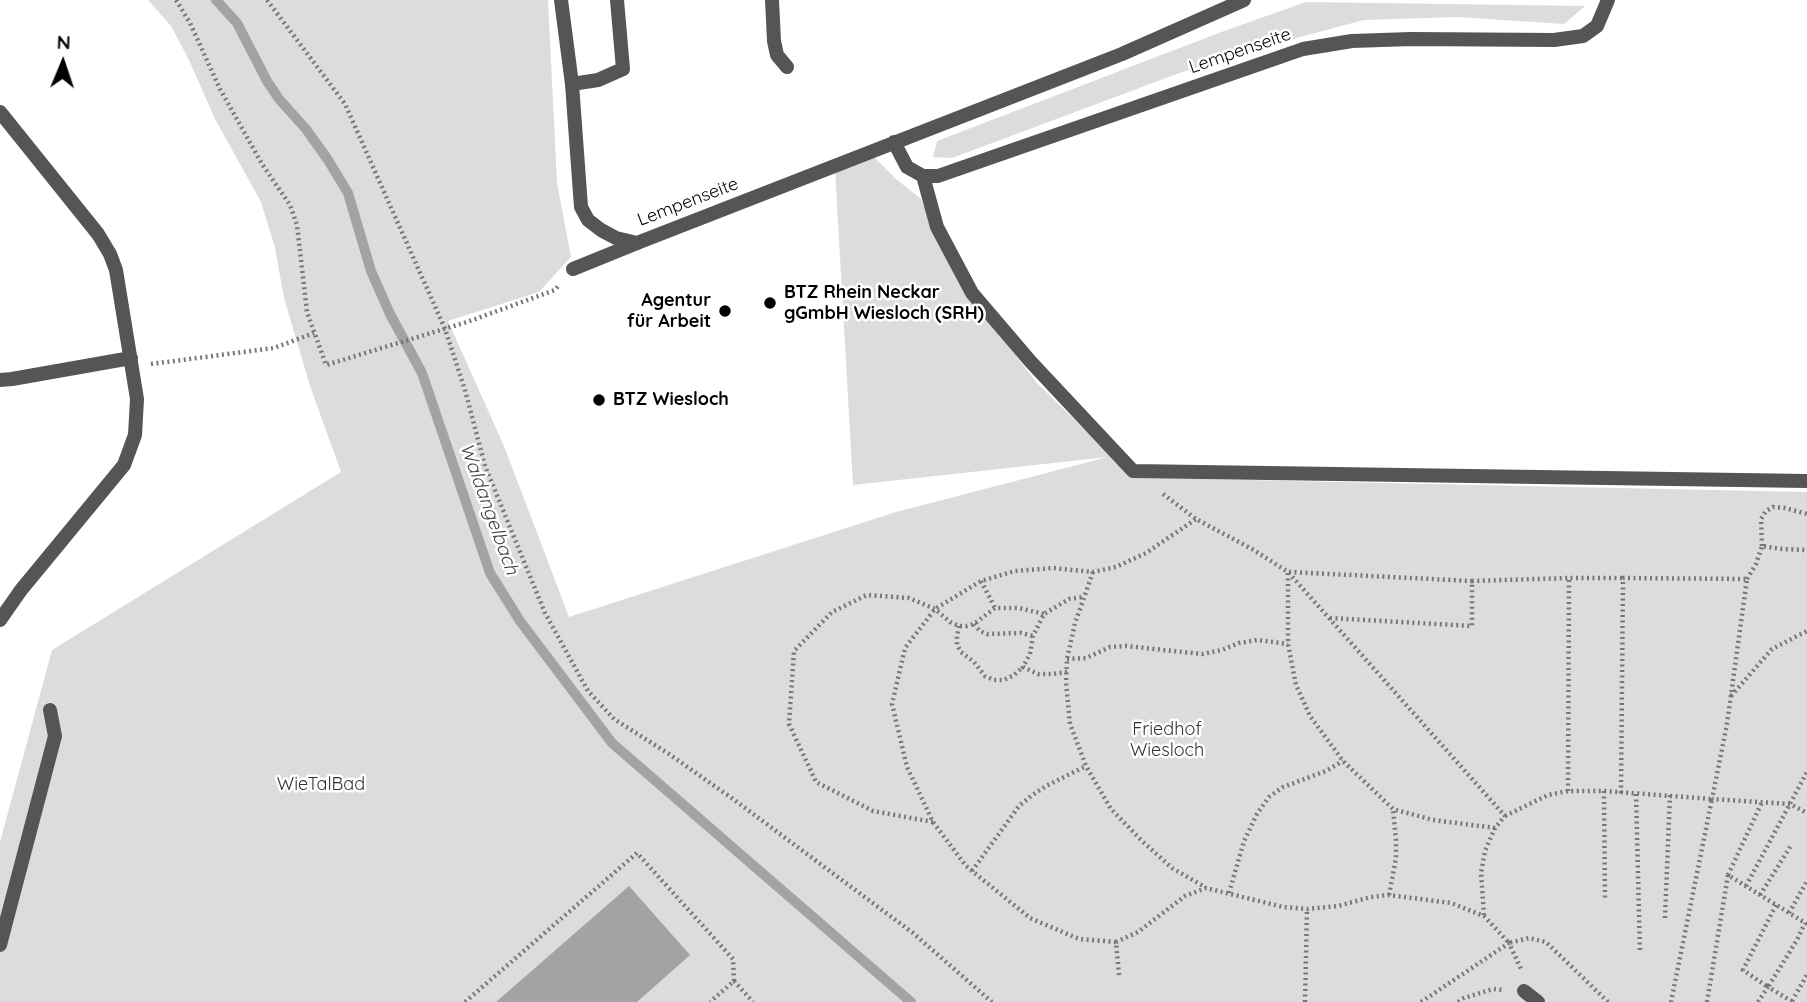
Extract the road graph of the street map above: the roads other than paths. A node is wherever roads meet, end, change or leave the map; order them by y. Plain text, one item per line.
1 (561, 0) edge
2 (617, 0) edge
3 (772, 0) edge
4 (1244, 0) edge
5 (1608, 0) edge
6 (787, 67) dead end
7 (572, 84) junction
8 (0, 112) edge
9 (894, 142) junction
10 (923, 176) junction
11 (637, 243) junction
12 (573, 269) road end
13 (131, 362) junction
14 (0, 380) edge
15 (1807, 481) edge
16 (0, 620) edge
17 (50, 710) dead end
18 (0, 945) edge
19 (1524, 991) road end
20 (1538, 1002) edge

1 - 7 street, Lempenseite
2 - 7 street
3 - 6 street
4 - 9 street, Lempenseite
5 - 10 street, Lempenseite
7 - 11 street, Lempenseite
8 - 13 street
9 - 10 street
9 - 11 street, Lempenseite
10 - 15 street
11 - 12 street
13 - 14 street
13 - 16 street
17 - 18 street
19 - 20 street

